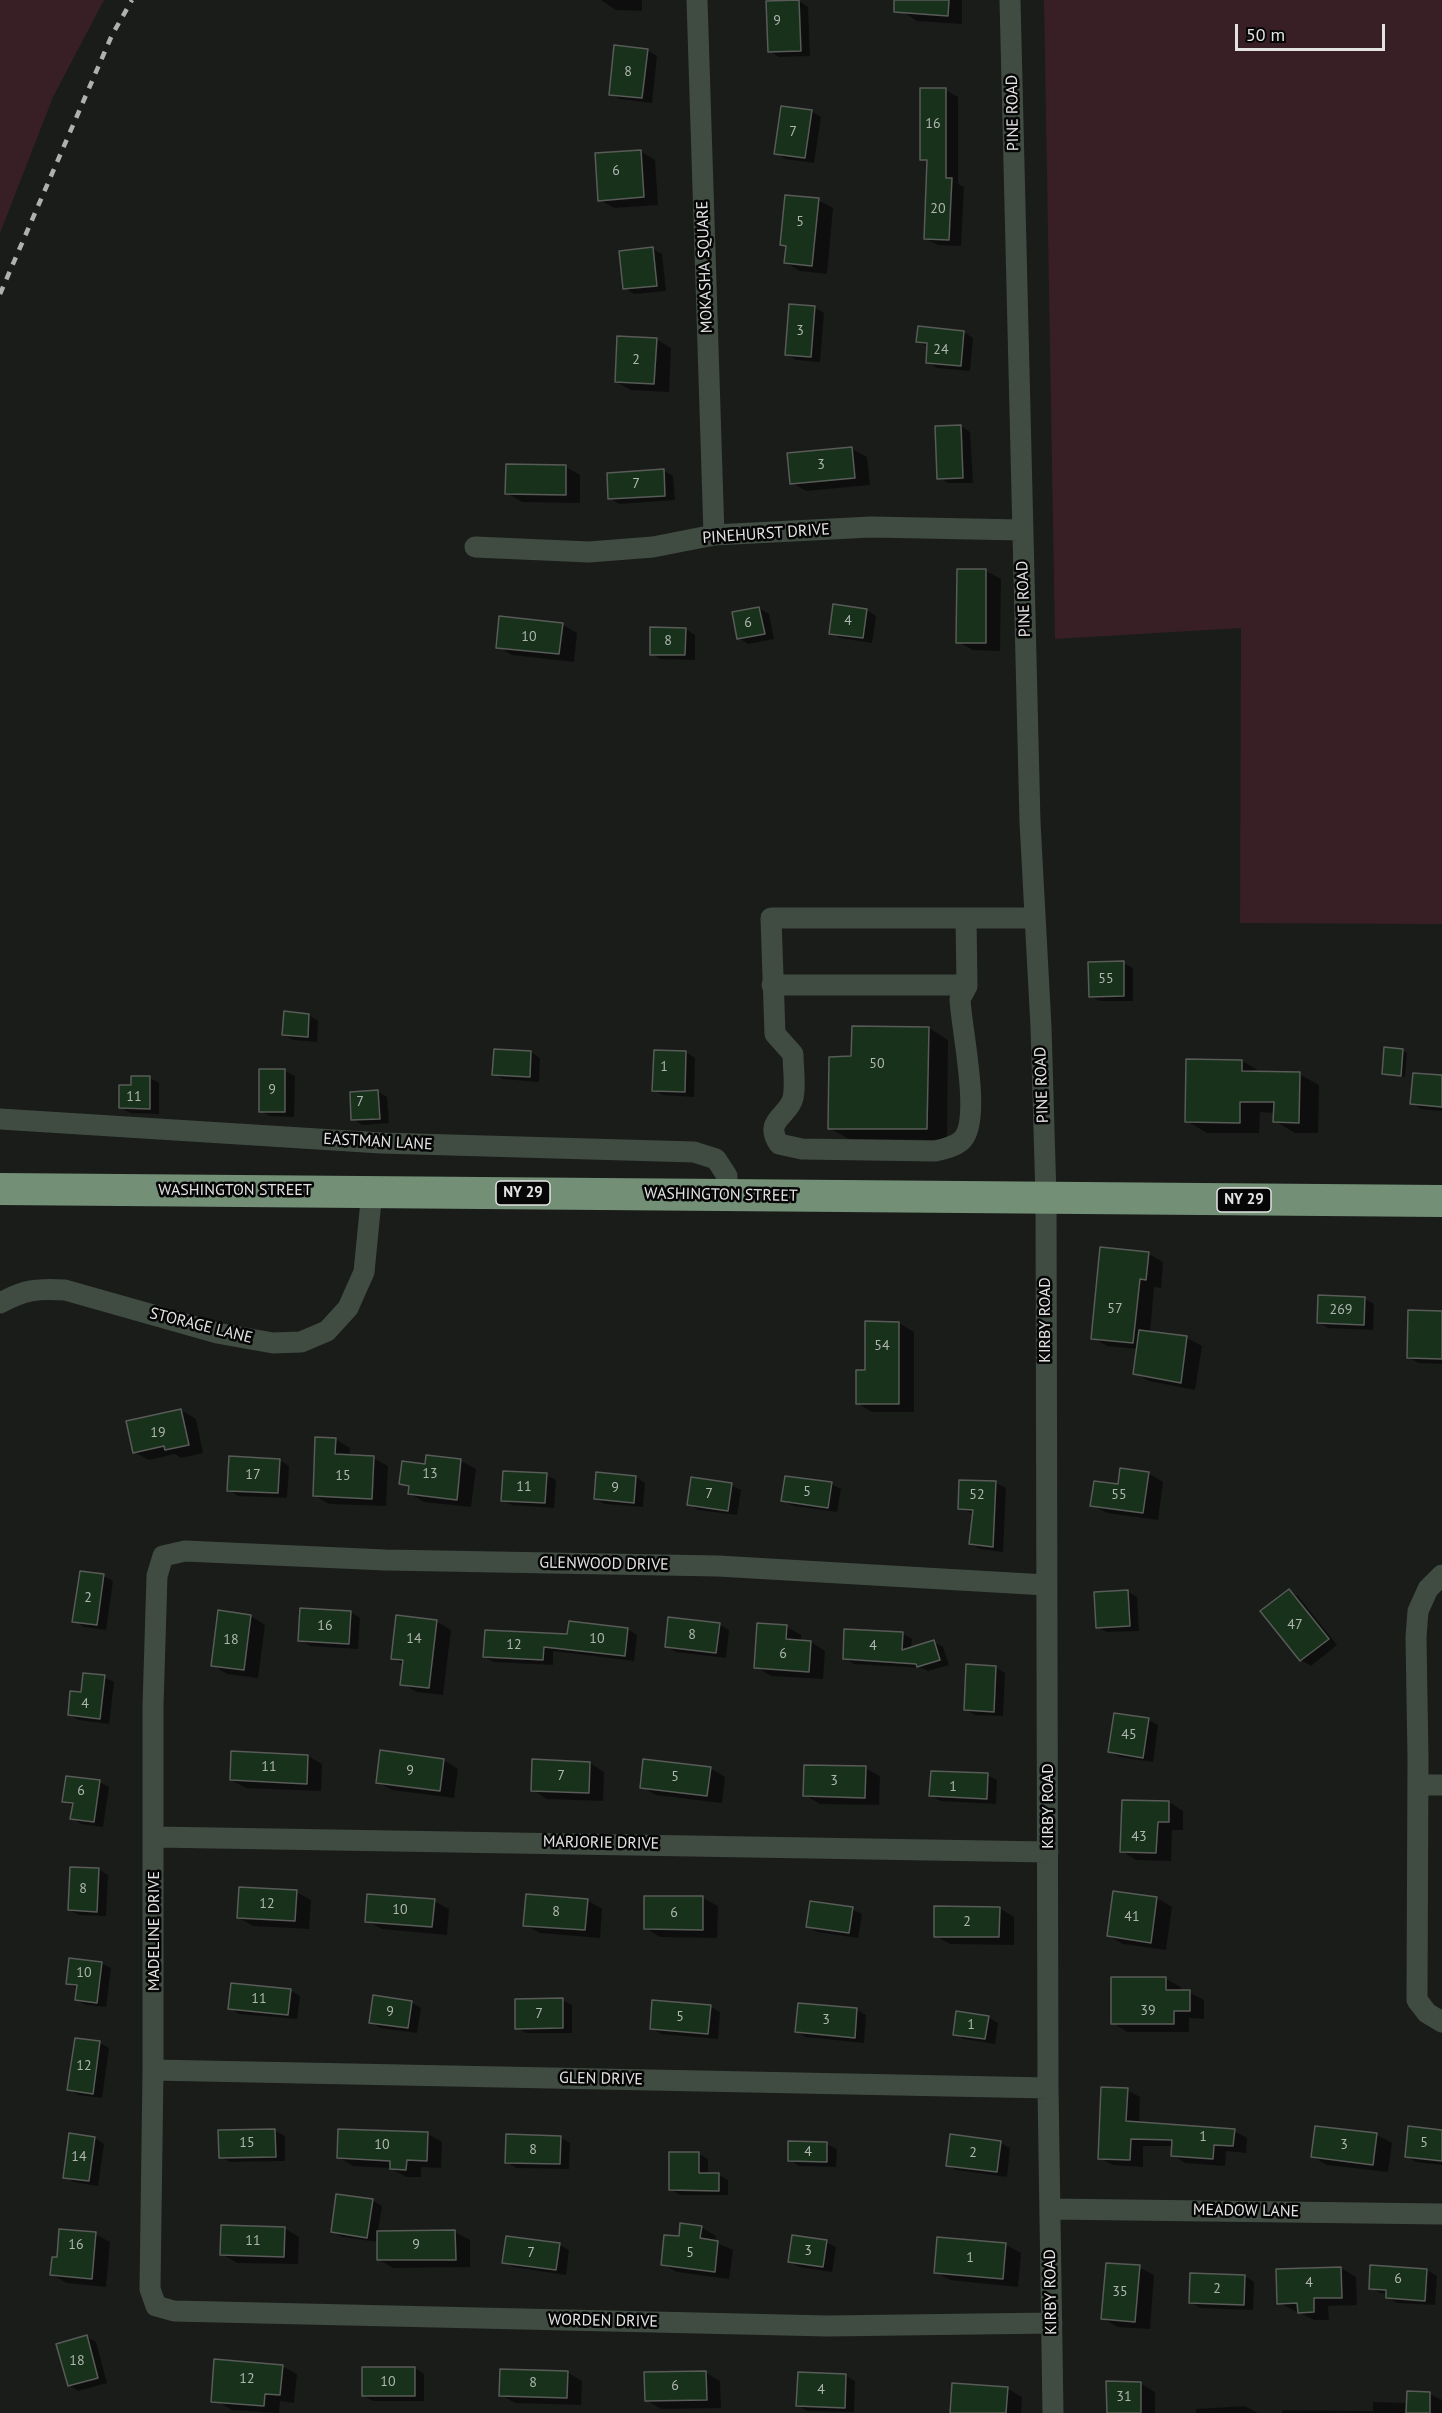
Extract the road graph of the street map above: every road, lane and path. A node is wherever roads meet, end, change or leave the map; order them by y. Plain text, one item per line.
1 (697, 0) edge
2 (1010, 0) edge
3 (1022, 530) junction
4 (714, 535) junction
5 (475, 547) dead end
6 (966, 918) junction
7 (1034, 918) junction
8 (772, 985) junction
9 (967, 985) junction
10 (0, 1119) edge
11 (0, 1189) edge
12 (372, 1191) junction
13 (727, 1195) junction
14 (1046, 1198) junction
15 (1442, 1201) edge
16 (10, 1289) edge
17 (0, 1303) edge
18 (163, 1556) joint
19 (1442, 1575) edge
20 (1046, 1585) junction
21 (1418, 1785) junction
22 (1442, 1785) edge
23 (155, 1837) junction
24 (1048, 1852) junction
25 (1442, 2022) edge
26 (153, 2070) junction
27 (1048, 2088) junction
28 (1050, 2209) junction
29 (1442, 2214) edge
30 (156, 2306) joint
31 (1052, 2323) junction
32 (1053, 2413) edge

1 - 4 street, MOKASHA SQUARE
2 - 3 street, PINE ROAD
3 - 4 street, PINEHURST DRIVE
3 - 7 street, PINE ROAD
4 - 5 street, PINEHURST DRIVE
6 - 7 street
6 - 8 street
6 - 9 street
7 - 14 street, PINE ROAD
8 - 9 street
8 - 9 street
10 - 13 street, EASTMAN LANE
11 - 12 highway, WASHINGTON STREET / NY 29
12 - 13 highway, WASHINGTON STREET / NY 29
12 - 16 street, STORAGE LANE
13 - 14 highway, WASHINGTON STREET / NY 29
14 - 15 highway, WASHINGTON STREET / NY 29
14 - 20 street, KIRBY ROAD
16 - 17 street, STORAGE LANE
18 - 20 street, GLENWOOD DRIVE
18 - 23 street, MADELINE DRIVE
19 - 21 street
20 - 24 street, KIRBY ROAD
21 - 22 street
21 - 25 street
23 - 24 street, MARJORIE DRIVE
23 - 26 street, MADELINE DRIVE
24 - 27 street, KIRBY ROAD
26 - 27 street, GLEN DRIVE
26 - 30 street, MADELINE DRIVE
27 - 28 street, KIRBY ROAD
28 - 29 street, MEADOW LANE
28 - 31 street, KIRBY ROAD
30 - 31 street, WORDEN DRIVE
31 - 32 street, KIRBY ROAD

